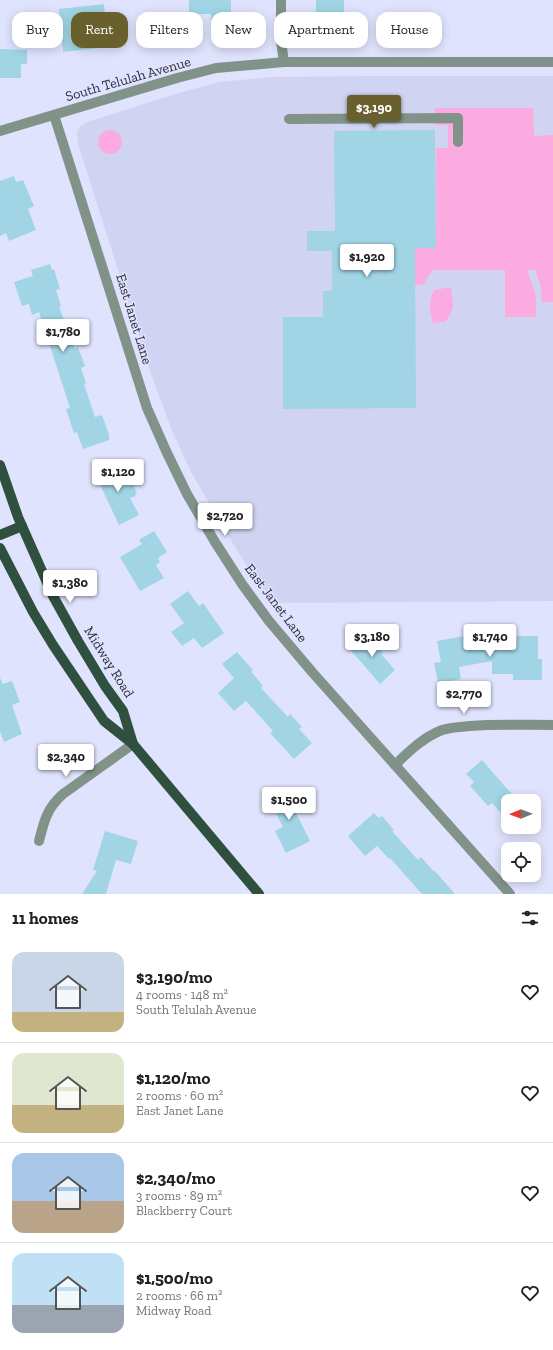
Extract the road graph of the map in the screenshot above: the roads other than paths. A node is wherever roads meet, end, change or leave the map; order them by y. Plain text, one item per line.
1 (281, 0) edge
2 (284, 62) junction
3 (553, 62) edge
4 (54, 115) junction
5 (289, 119) dead end
6 (0, 131) edge
7 (458, 142) dead end
8 (0, 465) edge
9 (22, 526) junction
10 (0, 535) edge
11 (0, 548) edge
12 (553, 725) edge
13 (133, 744) junction
14 (395, 765) junction
15 (39, 841) dead end
16 (259, 894) edge
17 (510, 894) edge

1 - 2 street
2 - 3 street, South Telulah Avenue
2 - 4 street, South Telulah Avenue
4 - 6 street, South Telulah Avenue
4 - 14 street, East Janet Lane
5 - 7 street
8 - 9 main road, Midway Road
9 - 10 main road
9 - 13 main road, Midway Road
11 - 13 main road, Midway Road
12 - 14 street
13 - 15 street
13 - 16 main road, Midway Road
14 - 17 street, East Janet Lane

